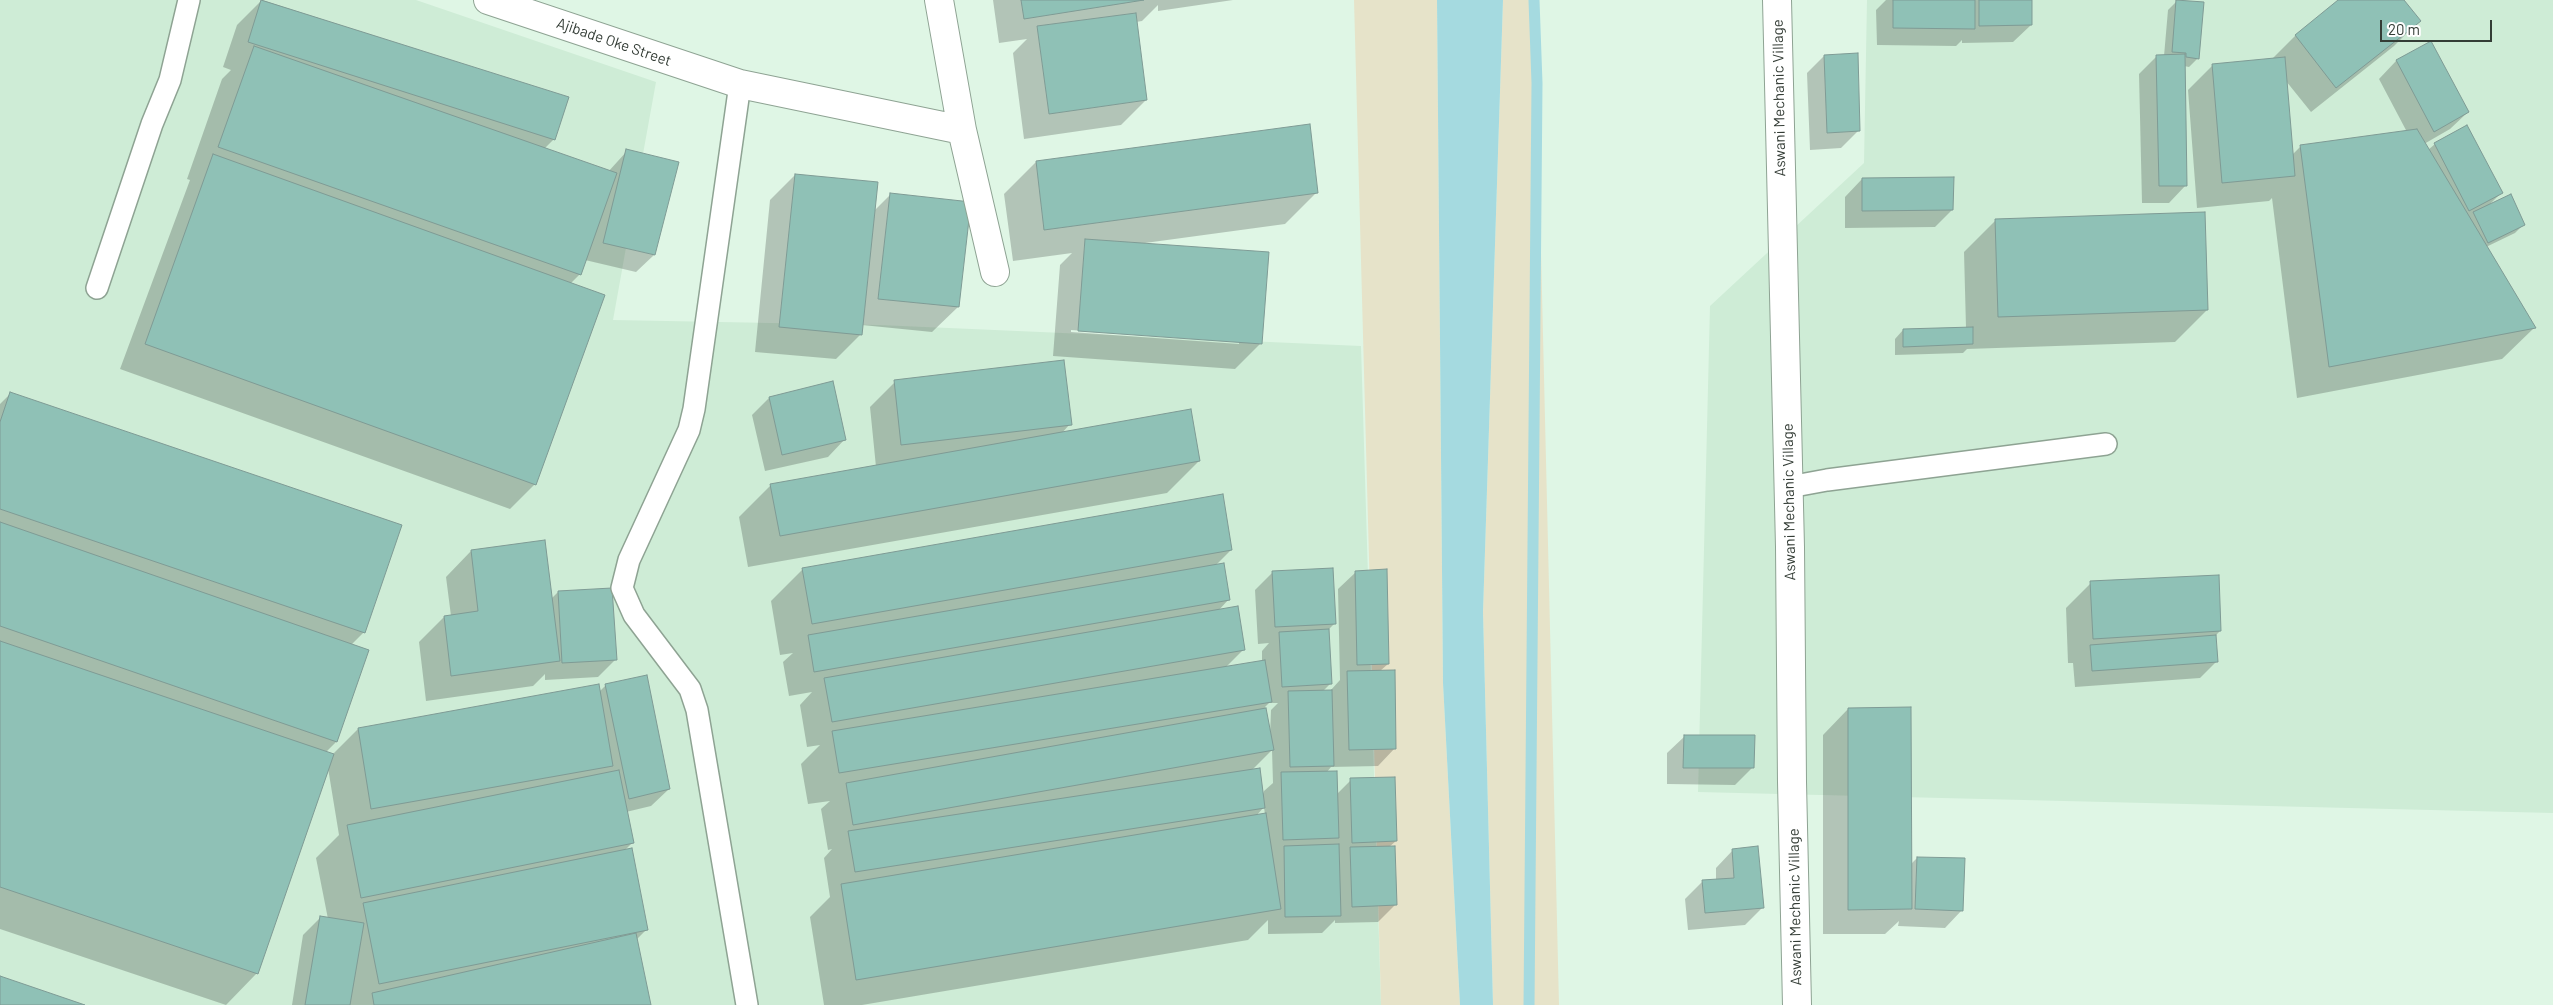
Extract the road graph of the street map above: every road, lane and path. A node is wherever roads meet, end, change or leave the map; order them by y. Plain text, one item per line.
1 (189, 0) edge
2 (488, 0) edge
3 (939, 0) edge
4 (1777, 0) edge
5 (740, 84) junction
6 (962, 130) junction
7 (995, 272) dead end
8 (97, 288) dead end
9 (2106, 444) dead end
10 (1789, 487) junction
11 (747, 1005) edge
12 (1798, 1005) edge

1 - 8 lane
2 - 5 street, Ajibade Oke Street
3 - 6 street
4 - 10 street, Aswani Mechanic Village
5 - 6 street, Ajibade Oke Street
5 - 11 lane
6 - 7 street
9 - 10 lane
10 - 12 street, Aswani Mechanic Village

